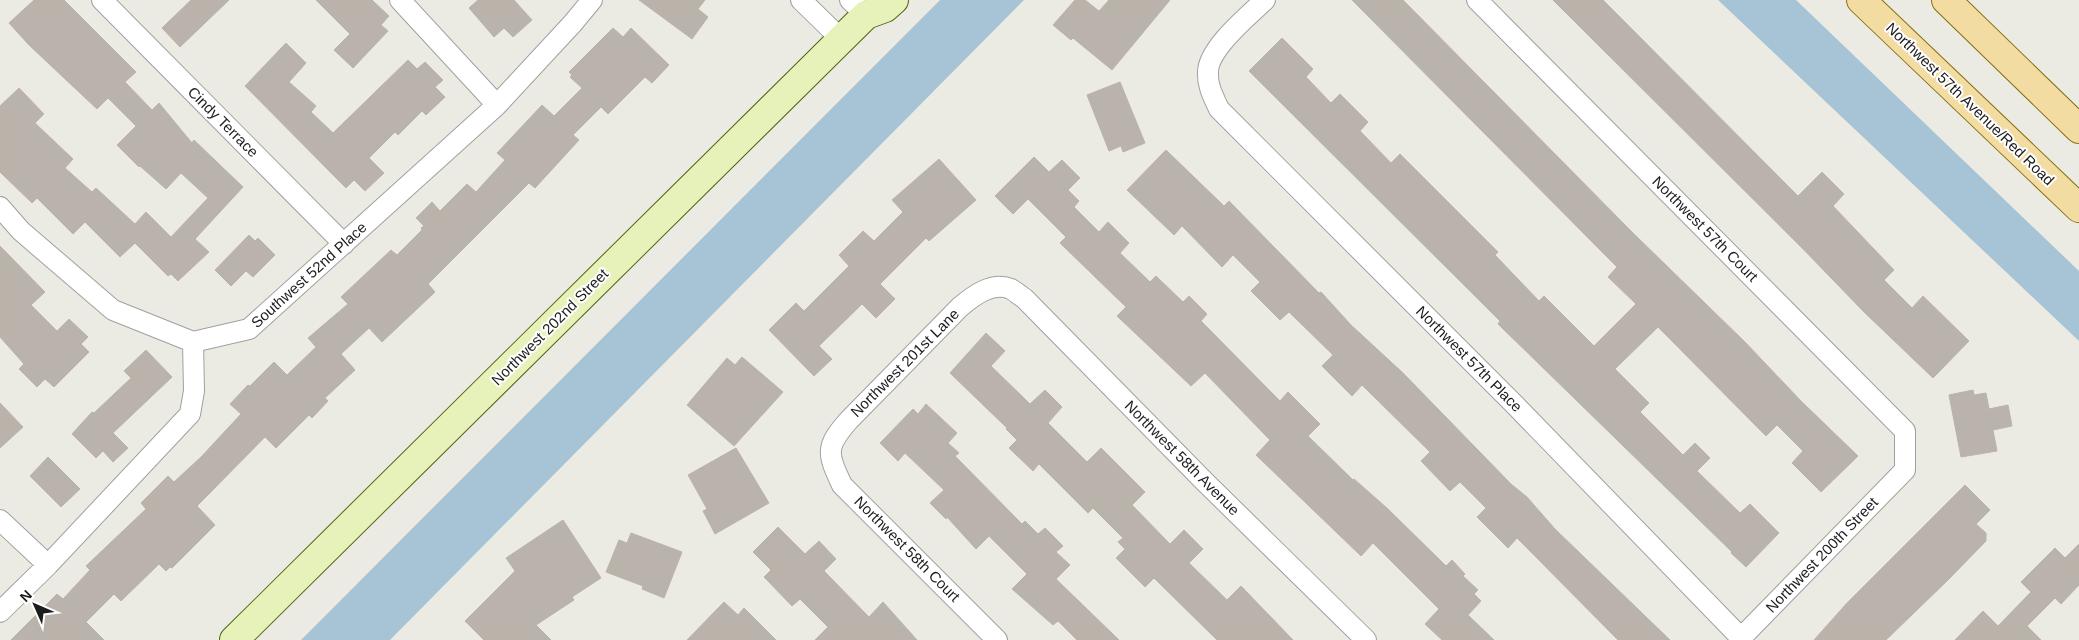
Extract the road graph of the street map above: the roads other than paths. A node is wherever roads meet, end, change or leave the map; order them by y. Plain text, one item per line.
1 (102, 0) edge
2 (400, 0) edge
3 (592, 0) edge
4 (801, 0) edge
5 (894, 0) edge
6 (1265, 0) edge
7 (1477, 0) edge
8 (1861, 0) edge
9 (1946, 0) edge
10 (861, 5) edge
11 (842, 40) junction
12 (497, 105) junction
13 (2079, 130) edge
14 (0, 207) edge
15 (2079, 208) edge
16 (344, 244) junction
17 (993, 288) joint
18 (194, 342) junction
19 (830, 450) joint
20 (1905, 470) joint
21 (0, 520) edge
22 (48, 565) junction
23 (0, 612) edge
24 (1741, 639) edge
25 (234, 640) edge
26 (997, 640) edge
27 (1366, 640) edge

1 - 16 street, Cindy Terrace
2 - 12 street
3 - 12 street, Southwest 52nd Place
4 - 11 street
5 - 10 street, Northwest 202nd Street
6 - 24 street, Northwest 57th Place
7 - 20 street, Northwest 57th Court
8 - 15 main road, Northwest 57th Avenue/Red Road
9 - 13 main road
10 - 11 street, Northwest 202nd Street
11 - 25 street, Northwest 202nd Street
12 - 16 street, Southwest 52nd Place
14 - 18 street
16 - 18 street, Southwest 52nd Place
17 - 19 street, Northwest 201st Lane
17 - 27 street, Northwest 58th Avenue
18 - 22 street
19 - 26 street, Northwest 58th Court
20 - 24 street, Northwest 200th Street
21 - 22 street
22 - 23 street

